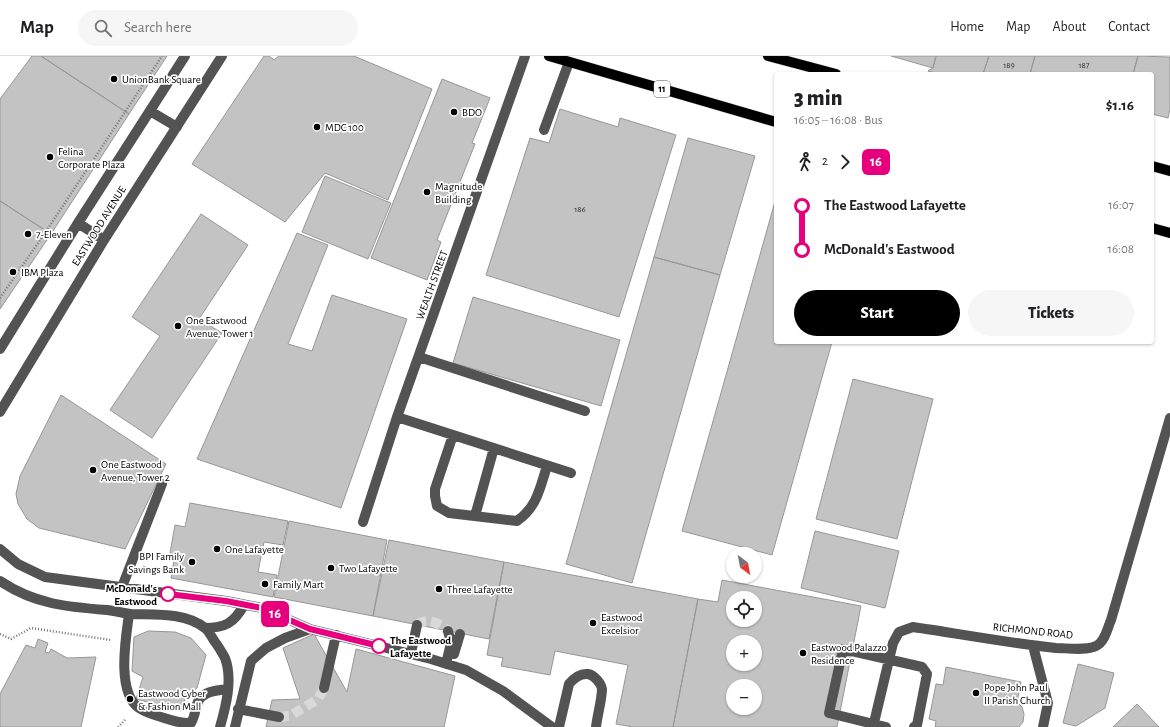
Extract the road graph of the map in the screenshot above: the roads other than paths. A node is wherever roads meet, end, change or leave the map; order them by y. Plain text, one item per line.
1 (185, 56) edge
2 (222, 56) edge
3 (526, 56) edge
4 (549, 56) edge
5 (768, 56) edge
6 (569, 62) junction
7 (828, 72) edge
8 (150, 111) junction
9 (774, 121) edge
10 (177, 127) junction
11 (544, 130) dead end
12 (1154, 167) edge
13 (1170, 171) edge
14 (78, 223) junction
15 (1154, 229) edge
16 (1170, 233) edge
17 (104, 240) junction
18 (0, 348) edge
19 (419, 357) junction
20 (585, 411) dead end
21 (0, 412) edge
22 (397, 417) junction
23 (1170, 418) edge
24 (453, 435) junction
25 (494, 448) junction
26 (547, 466) junction
27 (572, 473) dead end
28 (162, 484) dead end
29 (475, 516) junction
30 (363, 522) dead end
31 (0, 549) edge
32 (1, 586) edge
33 (122, 587) junction
34 (244, 605) junction
35 (129, 614) junction
36 (417, 625) dead end
37 (310, 629) junction
38 (208, 631) junction
39 (448, 631) dead end
40 (460, 634) dead end
41 (336, 635) junction
42 (1033, 646) junction
43 (411, 654) junction
44 (890, 659) junction
45 (448, 664) junction
46 (324, 688) tunnel mouth
47 (227, 689) junction
48 (238, 709) junction
49 (279, 717) tunnel mouth
50 (874, 726) edge
51 (220, 727) edge
52 (235, 727) edge
53 (552, 727) edge
54 (559, 727) edge
55 (596, 727) edge
56 (886, 727) edge
57 (914, 727) edge
58 (1043, 727) edge

1 - 8 street, EASTWOOD AVENUE
2 - 10 street, EASTWOOD AVENUE
3 - 19 street, WEALTH STREET
4 - 6 main road, 11
5 - 7 main road
6 - 9 main road, 11
6 - 11 street
8 - 10 street
8 - 14 street, EASTWOOD AVENUE
10 - 17 street, EASTWOOD AVENUE
12 - 13 main road
14 - 17 street
14 - 18 street, EASTWOOD AVENUE
15 - 16 main road
17 - 21 street, EASTWOOD AVENUE
19 - 20 street
19 - 22 street, WEALTH STREET
22 - 24 street
22 - 30 street, WEALTH STREET
23 - 42 street, RICHMOND ROAD
24 - 25 street
24 - 29 street
25 - 26 street
25 - 29 street
26 - 27 street
26 - 29 street
28 - 33 street
31 - 33 street
32 - 35 street
33 - 34 street
34 - 37 street
34 - 38 street
35 - 38 street
35 - 47 street
36 - 43 street
37 - 41 street
37 - 48 street
38 - 47 street
39 - 45 street
40 - 45 street
41 - 43 street
41 - 46 street
42 - 44 street, RICHMOND ROAD
42 - 58 street
43 - 45 street
44 - 50 street, RICHMOND ROAD
44 - 50 street
44 - 57 street
45 - 53 street
47 - 51 street
48 - 49 street
48 - 52 street
50 - 56 street
54 - 55 street

